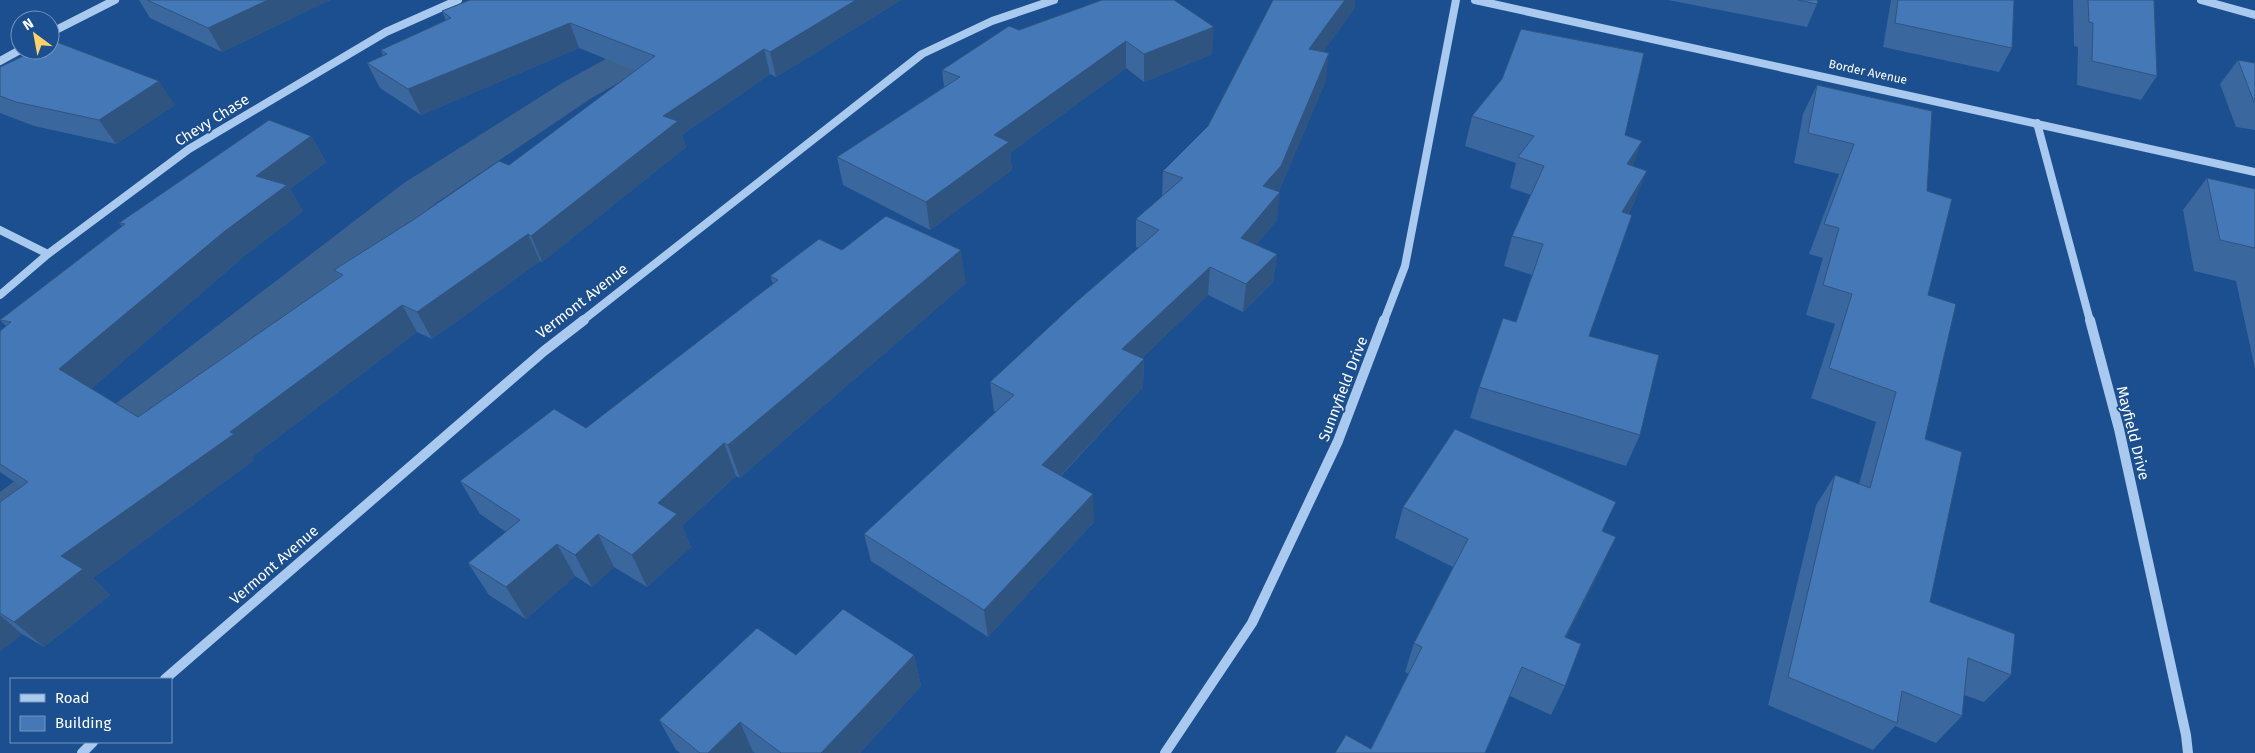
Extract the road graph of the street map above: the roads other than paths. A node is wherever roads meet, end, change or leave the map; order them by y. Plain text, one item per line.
1 (115, 0) edge
2 (458, 0) edge
3 (1054, 0) edge
4 (1456, 0) edge
5 (1476, 0) edge
6 (2201, 0) edge
7 (2255, 15) edge
8 (60, 29) edge
9 (2037, 123) junction
10 (2255, 172) edge
11 (0, 230) edge
12 (48, 254) junction
13 (0, 295) edge
14 (166, 678) edge
15 (1165, 753) edge
16 (2188, 753) edge

1 - 8 street
2 - 12 street, Chevy Chase
3 - 14 street, Vermont Avenue
4 - 15 street, Sunnyfield Drive
5 - 9 street, Border Avenue
6 - 7 street
9 - 10 street, Border Avenue
9 - 16 street, Mayfield Drive
11 - 12 street
12 - 13 street, Chevy Chase

